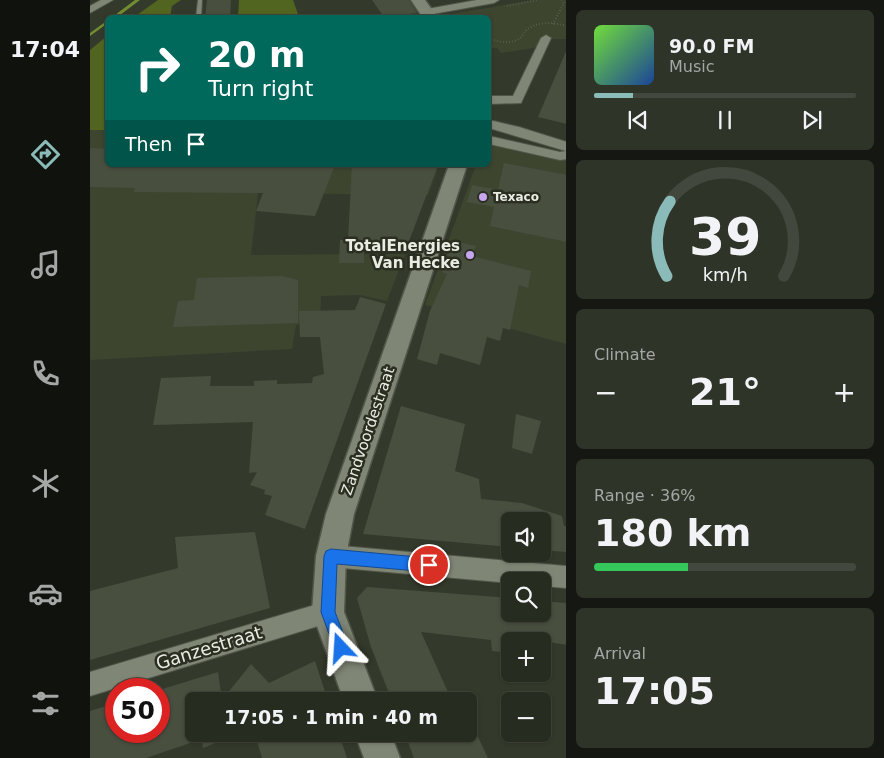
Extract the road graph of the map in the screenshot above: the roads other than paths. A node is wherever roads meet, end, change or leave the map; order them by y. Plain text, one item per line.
1 (108, 0) edge
2 (200, 0) edge
3 (418, 0) edge
4 (494, 0) edge
5 (90, 10) edge
6 (198, 15) edge
7 (429, 15) edge
8 (546, 38) road end
9 (491, 100) edge
10 (491, 124) edge
11 (491, 140) edge
12 (566, 147) edge
13 (566, 155) edge
14 (457, 167) edge
15 (331, 556) junction
16 (566, 577) edge
17 (328, 612) junction
18 (90, 684) edge
19 (358, 692) edge
20 (376, 742) edge
21 (382, 758) edge

1 - 5 street
2 - 6 lane
3 - 7 main road
4 - 7 street
8 - 9 street
10 - 12 street
11 - 13 street
14 - 15 main road, Zandvoordestraat
15 - 16 street
15 - 17 main road, Zandvoordestraat
17 - 18 street, Ganzestraat
17 - 19 main road, Zandvoordestraat
20 - 21 main road

